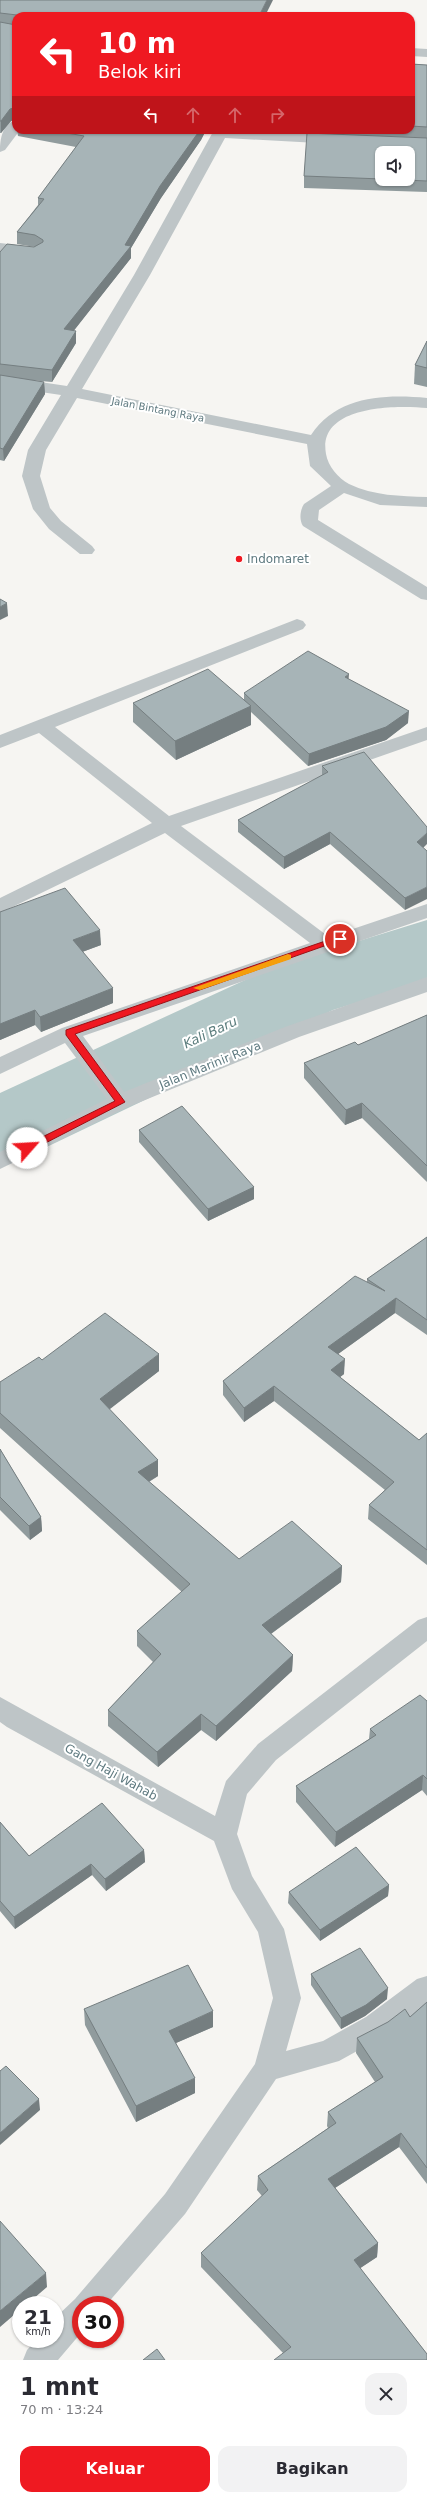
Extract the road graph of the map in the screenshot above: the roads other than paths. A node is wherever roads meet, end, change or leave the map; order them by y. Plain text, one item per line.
1 (415, 52) edge
2 (427, 53) edge
3 (9, 129) edge
4 (219, 134) edge
5 (263, 134) edge
6 (348, 140) edge
7 (0, 148) edge
8 (0, 248) edge
9 (35, 252) edge
10 (0, 381) edge
11 (73, 392) junction
12 (427, 403) edge
13 (316, 441) junction
14 (342, 487) junction
15 (427, 502) edge
16 (86, 550) dead end
17 (427, 595) edge
18 (297, 625) dead end
19 (42, 726) junction
20 (427, 733) edge
21 (0, 742) edge
22 (166, 824) junction
23 (0, 906) edge
24 (427, 911) edge
25 (325, 944) junction
26 (427, 984) edge
27 (69, 1032) junction
28 (0, 1066) edge
29 (117, 1098) junction
30 (0, 1161) edge
31 (427, 1627) edge
32 (0, 1708) edge
33 (224, 1834) junction
34 (427, 1988) edge
35 (267, 2069) junction
36 (94, 2296) edge
37 (72, 2321) edge
38 (38, 2360) edge

1 - 2 street
3 - 7 street
4 - 11 street
5 - 6 street
8 - 9 street
10 - 11 street, Jalan Bintang Raya
11 - 13 street, Jalan Bintang Raya
11 - 16 street
12 - 13 street
13 - 14 street
14 - 15 street
14 - 17 street
18 - 19 street
19 - 21 street
19 - 22 street
20 - 22 street
22 - 23 street
22 - 25 street
24 - 25 street
25 - 27 street
26 - 29 street, Jalan Marinir Raya
27 - 28 street
27 - 29 street
29 - 30 street, Jalan Marinir Raya
31 - 33 street
32 - 33 street, Gang Haji Wahab
33 - 35 street
34 - 35 street
35 - 36 street
37 - 38 street

